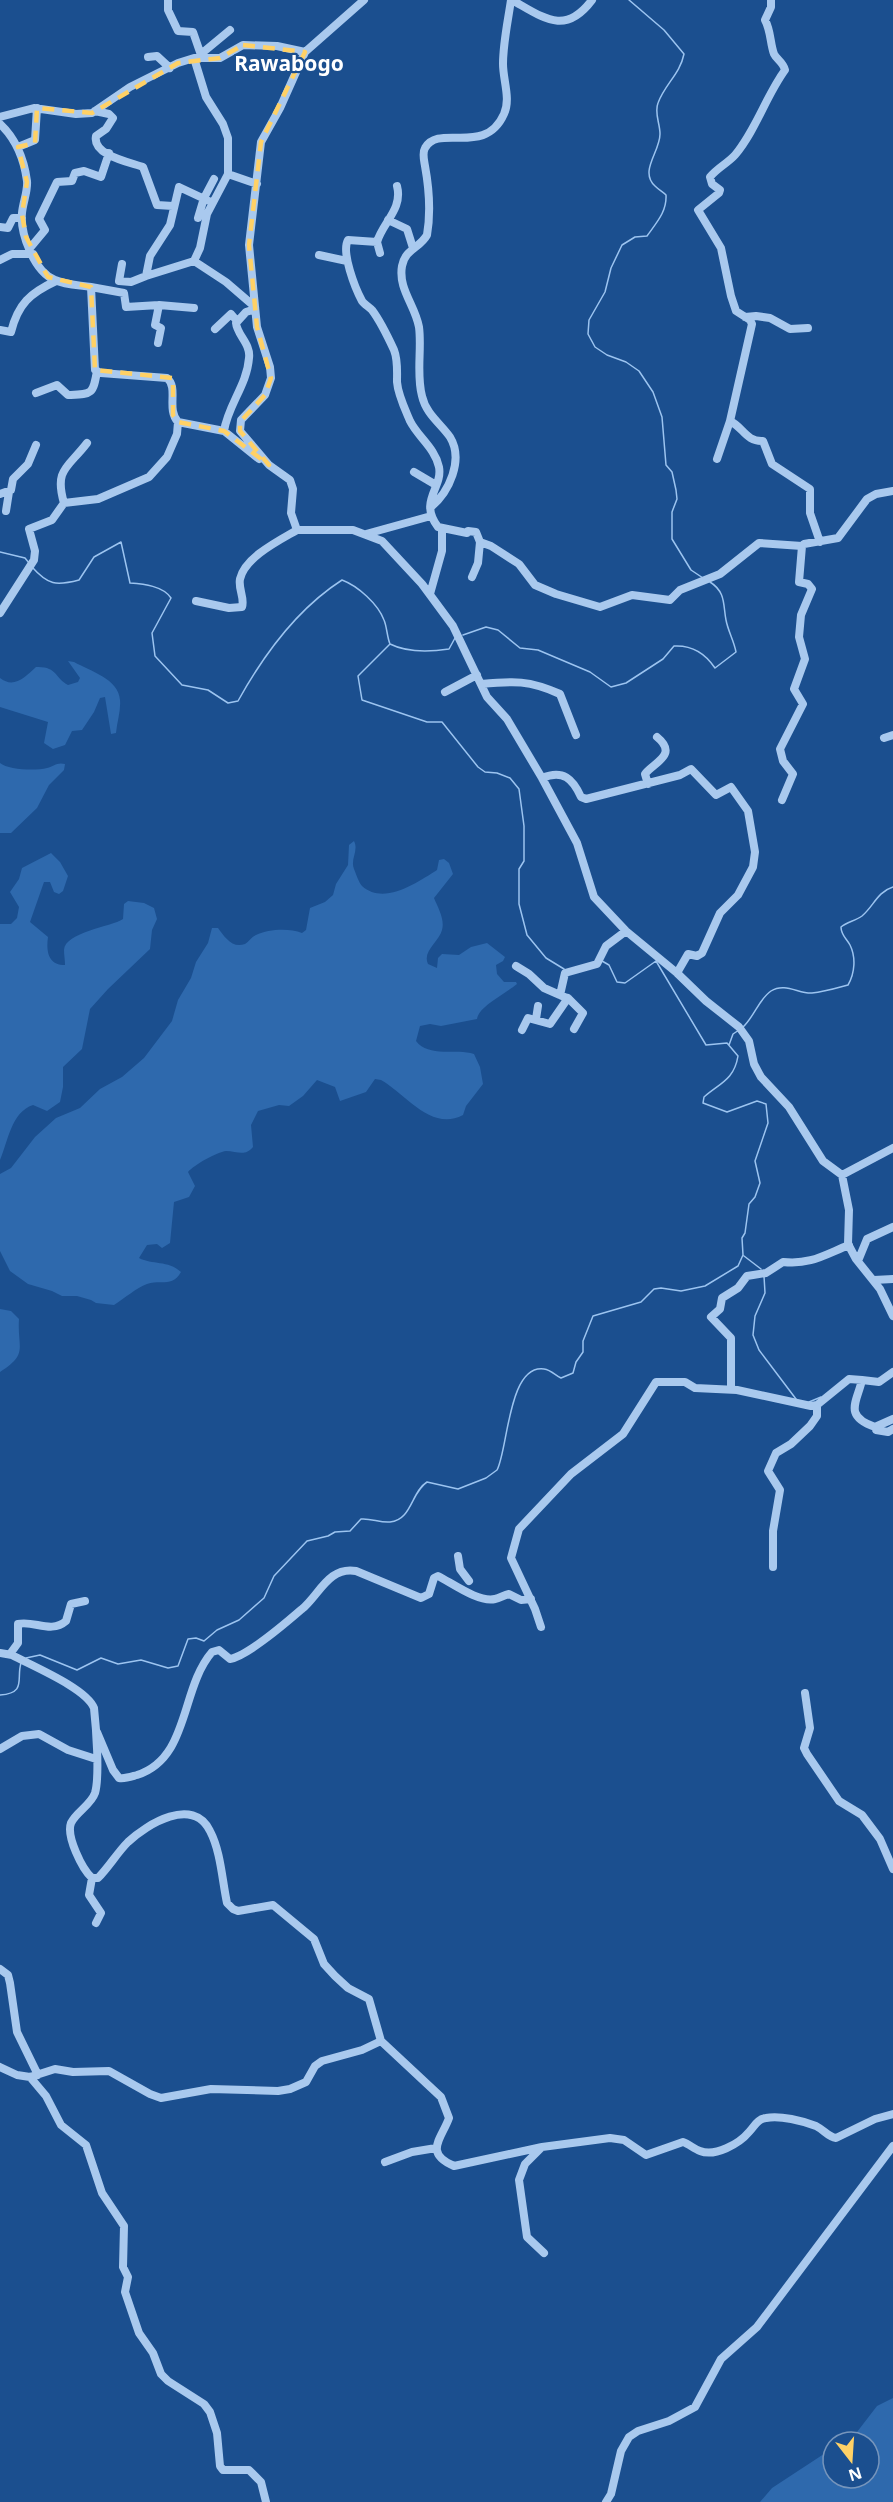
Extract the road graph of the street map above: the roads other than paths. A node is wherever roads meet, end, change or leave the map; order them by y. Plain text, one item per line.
1 (168, 0) edge
2 (364, 0) edge
3 (512, 0) edge
4 (592, 0) edge
5 (771, 0) edge
6 (230, 30) dead end
7 (305, 52) junction
8 (199, 56) junction
9 (148, 57) dead end
10 (170, 68) junction
11 (38, 108) junction
12 (95, 111) junction
13 (0, 117) edge
14 (0, 124) edge
15 (18, 147) junction
16 (109, 153) junction
17 (228, 174) junction
18 (214, 179) dead end
19 (256, 184) junction
20 (397, 186) dead end
21 (208, 200) junction
22 (173, 206) junction
23 (22, 218) junction
24 (198, 218) dead end
25 (388, 220) junction
26 (0, 227) edge
27 (377, 242) junction
28 (413, 248) junction
29 (31, 251) junction
30 (380, 254) dead end
31 (319, 255) dead end
32 (0, 260) edge
33 (194, 261) junction
34 (347, 261) junction
35 (122, 264) dead end
36 (146, 276) junction
37 (56, 281) junction
38 (91, 287) junction
39 (159, 305) junction
40 (195, 308) dead end
41 (255, 308) junction
42 (743, 317) junction
43 (237, 321) junction
44 (808, 328) dead end
45 (215, 329) dead end
46 (0, 330) edge
47 (158, 343) dead end
48 (97, 371) junction
49 (36, 393) dead end
50 (730, 421) junction
51 (178, 422) junction
52 (224, 430) junction
53 (87, 443) dead end
54 (36, 445) dead end
55 (717, 459) dead end
56 (269, 465) junction
57 (414, 472) dead end
58 (436, 485) junction
59 (893, 491) edge
60 (9, 492) junction
61 (0, 494) edge
62 (63, 503) junction
63 (6, 511) dead end
64 (431, 512) junction
65 (441, 528) junction
66 (297, 530) junction
67 (366, 534) junction
68 (480, 542) junction
69 (820, 543) junction
70 (802, 546) junction
71 (472, 577) dead end
72 (430, 594) junction
73 (196, 601) dead end
74 (0, 613) edge
75 (477, 675) junction
76 (481, 684) junction
77 (445, 692) dead end
78 (576, 735) dead end
79 (893, 735) edge
80 (657, 737) dead end
81 (884, 738) dead end
82 (542, 778) junction
83 (648, 784) junction
84 (782, 800) dead end
85 (626, 931) junction
86 (516, 966) dead end
87 (676, 973) junction
88 (560, 995) junction
89 (568, 998) junction
90 (538, 1006) dead end
91 (536, 1019) junction
92 (574, 1029) dead end
93 (522, 1030) dead end
94 (893, 1148) edge
95 (842, 1176) junction
96 (893, 1227) edge
97 (849, 1245) junction
98 (858, 1261) junction
99 (893, 1279) edge
100 (874, 1280) junction
101 (893, 1316) edge
102 (893, 1372) edge
103 (862, 1380) junction
104 (731, 1389) junction
105 (817, 1405) junction
106 (893, 1419) edge
107 (875, 1427) junction
108 (893, 1429) edge
109 (458, 1556) dead end
110 (773, 1567) dead end
111 (460, 1569) junction
112 (447, 1581) junction
113 (470, 1581) dead end
114 (531, 1599) junction
115 (85, 1600) dead end
116 (541, 1627) dead end
117 (0, 1653) edge
118 (10, 1654) junction
119 (805, 1693) dead end
120 (96, 1728) junction
121 (0, 1749) edge
122 (96, 1759) junction
123 (893, 1869) edge
124 (92, 1878) junction
125 (96, 1923) dead end
126 (0, 1970) edge
127 (381, 2041) junction
128 (0, 2067) edge
129 (34, 2076) junction
130 (893, 2114) edge
131 (893, 2146) edge
132 (542, 2147) junction
133 (435, 2148) junction
134 (385, 2162) dead end
135 (544, 2253) dead end
136 (266, 2502) edge
137 (606, 2502) edge

1 - 8 street
2 - 7 street
3 - 4 street
3 - 28 street
5 - 42 street
6 - 8 street
7 - 8 street
7 - 19 street
8 - 10 street
8 - 17 street
9 - 10 street
10 - 12 street
11 - 12 street
11 - 13 street
11 - 15 street
12 - 16 street
14 - 15 street
15 - 23 street
16 - 22 street
16 - 29 street
17 - 19 street
17 - 21 street
18 - 21 street
19 - 41 street
20 - 25 street
21 - 22 street
21 - 24 street
21 - 33 street
22 - 36 street
23 - 26 street
23 - 29 street
25 - 27 street
25 - 28 street
27 - 30 street
27 - 34 street
28 - 64 street
29 - 32 street
29 - 37 street
31 - 34 street
33 - 36 street
33 - 41 street
34 - 58 street
35 - 36 street
37 - 38 street
37 - 46 street
38 - 39 street
38 - 48 street
39 - 40 street
39 - 47 street
41 - 43 street
41 - 56 street
42 - 44 street
42 - 50 street
43 - 45 street
43 - 52 street
48 - 49 street
48 - 51 street
50 - 55 street
50 - 69 street
51 - 52 street
51 - 62 street
52 - 56 street
53 - 62 street
54 - 60 street
56 - 66 street
57 - 58 street
58 - 64 street
59 - 69 street
60 - 61 street
60 - 63 street
62 - 74 street
64 - 65 street
64 - 67 street
65 - 68 street
65 - 72 street
66 - 67 street
66 - 73 street
67 - 72 street
68 - 70 street
68 - 71 street
69 - 70 street
70 - 84 street
72 - 75 street
75 - 76 street
75 - 77 street
76 - 78 street
76 - 82 street
79 - 81 street
80 - 83 street
82 - 83 street
82 - 85 street
83 - 87 street
85 - 87 street
85 - 88 street
86 - 88 street
87 - 95 street
88 - 89 street
89 - 91 street
89 - 92 street
90 - 91 street
91 - 93 street
94 - 95 street
95 - 97 street
96 - 98 street
97 - 98 street
97 - 104 street
98 - 100 street
99 - 100 street
100 - 101 street
102 - 103 street
103 - 105 street
103 - 107 street
104 - 105 street
104 - 114 street
105 - 110 street
106 - 107 street
107 - 108 street
109 - 111 street
111 - 112 street
111 - 113 street
112 - 114 street
112 - 120 street
114 - 116 street
115 - 118 street
117 - 118 street
118 - 120 street
119 - 123 street
120 - 122 street
121 - 122 street
122 - 124 street
124 - 125 street
124 - 127 street
126 - 129 street
127 - 129 street
127 - 133 street
128 - 129 street
129 - 136 street
130 - 132 street
131 - 137 street
132 - 133 street
132 - 135 street
133 - 134 street

